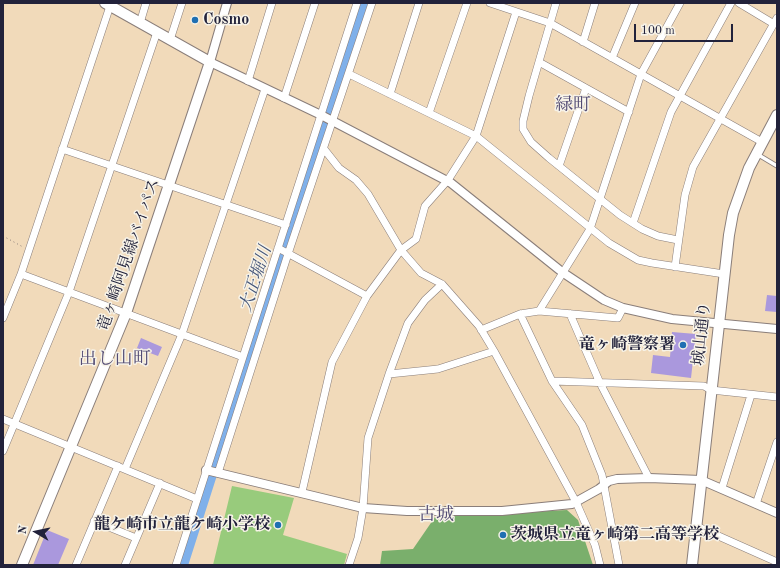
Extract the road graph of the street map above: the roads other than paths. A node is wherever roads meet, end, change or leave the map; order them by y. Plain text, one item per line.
1 (146, 3) edge
2 (182, 3) edge
3 (227, 3) edge
4 (272, 3) edge
5 (315, 3) edge
6 (357, 3) edge
7 (372, 3) edge
8 (419, 3) edge
9 (467, 3) edge
10 (490, 3) edge
11 (556, 3) edge
12 (595, 3) edge
13 (635, 3) edge
14 (680, 3) edge
15 (731, 3) edge
16 (739, 3) edge
17 (108, 4) edge
18 (516, 12) junction
19 (776, 21) edge
20 (140, 23) junction
21 (550, 23) junction
22 (157, 32) junction
23 (170, 40) junction
24 (583, 42) junction
25 (612, 58) junction
26 (210, 62) junction
27 (539, 62) junction
28 (349, 74) junction
29 (641, 74) junction
30 (248, 81) junction
31 (586, 88) junction
32 (265, 89) junction
33 (390, 94) junction
34 (679, 96) junction
35 (284, 98) junction
36 (629, 112) junction
37 (429, 113) junction
38 (321, 115) junction
39 (777, 116) edge
40 (720, 118) junction
41 (334, 122) junction
42 (316, 131) junction
43 (327, 136) junction
44 (476, 136) junction
45 (762, 142) junction
46 (62, 148) junction
47 (324, 148) junction
48 (756, 153) junction
49 (112, 166) junction
50 (559, 166) junction
51 (777, 166) edge
52 (447, 181) junction
53 (169, 185) junction
54 (600, 200) junction
55 (226, 204) junction
56 (633, 223) junction
57 (286, 225) junction
58 (590, 229) junction
59 (678, 240) junction
60 (284, 250) junction
61 (402, 250) junction
62 (676, 267) junction
63 (562, 272) junction
64 (21, 274) junction
65 (724, 274) junction
66 (442, 284) junction
67 (69, 292) junction
68 (368, 296) junction
69 (623, 308) junction
70 (539, 311) junction
71 (126, 313) junction
72 (520, 314) junction
73 (570, 314) junction
74 (3, 318) edge
75 (718, 324) junction
76 (777, 329) edge
77 (481, 330) junction
78 (182, 334) junction
79 (494, 350) junction
80 (243, 357) junction
81 (389, 374) junction
82 (552, 381) junction
83 (600, 383) junction
84 (711, 390) junction
85 (751, 395) junction
86 (777, 397) edge
87 (3, 419) edge
88 (14, 424) junction
89 (777, 442) edge
90 (71, 447) junction
91 (3, 451) edge
92 (121, 467) junction
93 (206, 470) junction
94 (218, 473) junction
95 (649, 478) junction
96 (701, 480) junction
97 (160, 483) junction
98 (604, 486) junction
99 (722, 488) junction
100 (302, 492) junction
101 (197, 498) junction
102 (576, 502) junction
103 (756, 504) junction
104 (363, 508) junction
105 (777, 513) edge
106 (94, 521) junction
107 (696, 526) junction
108 (136, 538) junction
109 (777, 562) edge
110 (22, 565) edge
111 (76, 565) edge
112 (125, 565) edge
113 (176, 565) edge
114 (349, 565) edge
115 (600, 565) edge
116 (619, 565) edge
117 (692, 565) edge

1 - 20 street
2 - 23 street
3 - 26 street
4 - 30 street
5 - 35 street
6 - 38 street
7 - 28 street
8 - 33 street
9 - 37 street
10 - 18 street
11 - 21 street
12 - 24 street
13 - 25 street
14 - 29 street
15 - 34 street
16 - 19 street
17 - 20 main road
17 - 46 street
18 - 21 street
18 - 44 street
19 - 40 street
20 - 22 main road
21 - 24 street
21 - 27 street
22 - 23 main road
22 - 49 street
23 - 26 main road
24 - 25 street
25 - 29 street
26 - 30 street
26 - 53 main road, 竜ヶ崎阿見線バイパス
27 - 31 street
27 - 50 street
28 - 33 street
28 - 41 street
29 - 34 street
29 - 36 street
30 - 32 street
31 - 36 street
31 - 50 street
32 - 35 street
32 - 55 street
33 - 37 street
34 - 40 street
34 - 56 street
35 - 38 street
36 - 54 street
37 - 44 street
38 - 41 street
38 - 42 street
39 - 45 main road, 城山通り
40 - 45 street
40 - 59 street
41 - 43 street
41 - 52 street
42 - 43 street
42 - 57 street
43 - 47 street
44 - 52 street
44 - 58 street
45 - 48 main road, 城山通り
46 - 49 street
46 - 64 street
47 - 60 street
47 - 61 street
48 - 51 lane
48 - 65 main road, 城山通り
49 - 53 street
49 - 67 street
50 - 54 street
52 - 61 street
52 - 63 street
53 - 55 street
53 - 71 main road, 竜ヶ崎阿見線バイパス
54 - 56 street
54 - 58 street
55 - 57 street
55 - 78 street
56 - 59 street
57 - 60 street
58 - 62 street
58 - 63 street
59 - 62 street
60 - 68 street
60 - 80 street
60 - 94 street
61 - 66 street
61 - 68 street
62 - 65 street
63 - 69 street
63 - 70 street
64 - 67 street
64 - 74 street
65 - 75 main road, 城山通り
66 - 77 street
66 - 81 street
67 - 71 street
67 - 88 street
68 - 100 street
69 - 73 street
69 - 75 street
70 - 72 street
70 - 73 street
71 - 78 street
71 - 90 main road, 竜ヶ崎阿見線バイパス
72 - 77 street
72 - 82 street
73 - 83 street
75 - 76 street
75 - 84 main road, 城山通り
77 - 79 street
78 - 80 street
78 - 92 street
79 - 81 street
79 - 102 street
80 - 93 street
81 - 104 street
82 - 83 street
82 - 98 street
83 - 84 street
83 - 95 street
84 - 85 street
84 - 96 main road, 城山通り
85 - 86 street
85 - 99 street
87 - 88 street
88 - 90 street
88 - 91 street
89 - 103 street
90 - 92 street
90 - 110 main road, 竜ヶ崎阿見線バイパス
92 - 97 street
92 - 106 street
93 - 94 street
93 - 101 street
94 - 100 street
95 - 96 street
95 - 98 street
96 - 99 street
96 - 107 main road, 城山通り
97 - 101 street
97 - 108 street
98 - 102 street
98 - 116 street
99 - 103 street
100 - 104 street
101 - 113 street
102 - 104 street
102 - 115 street
103 - 105 street
104 - 114 street
106 - 108 street
106 - 111 street
107 - 109 street
107 - 117 main road, 城山通り
108 - 112 street

